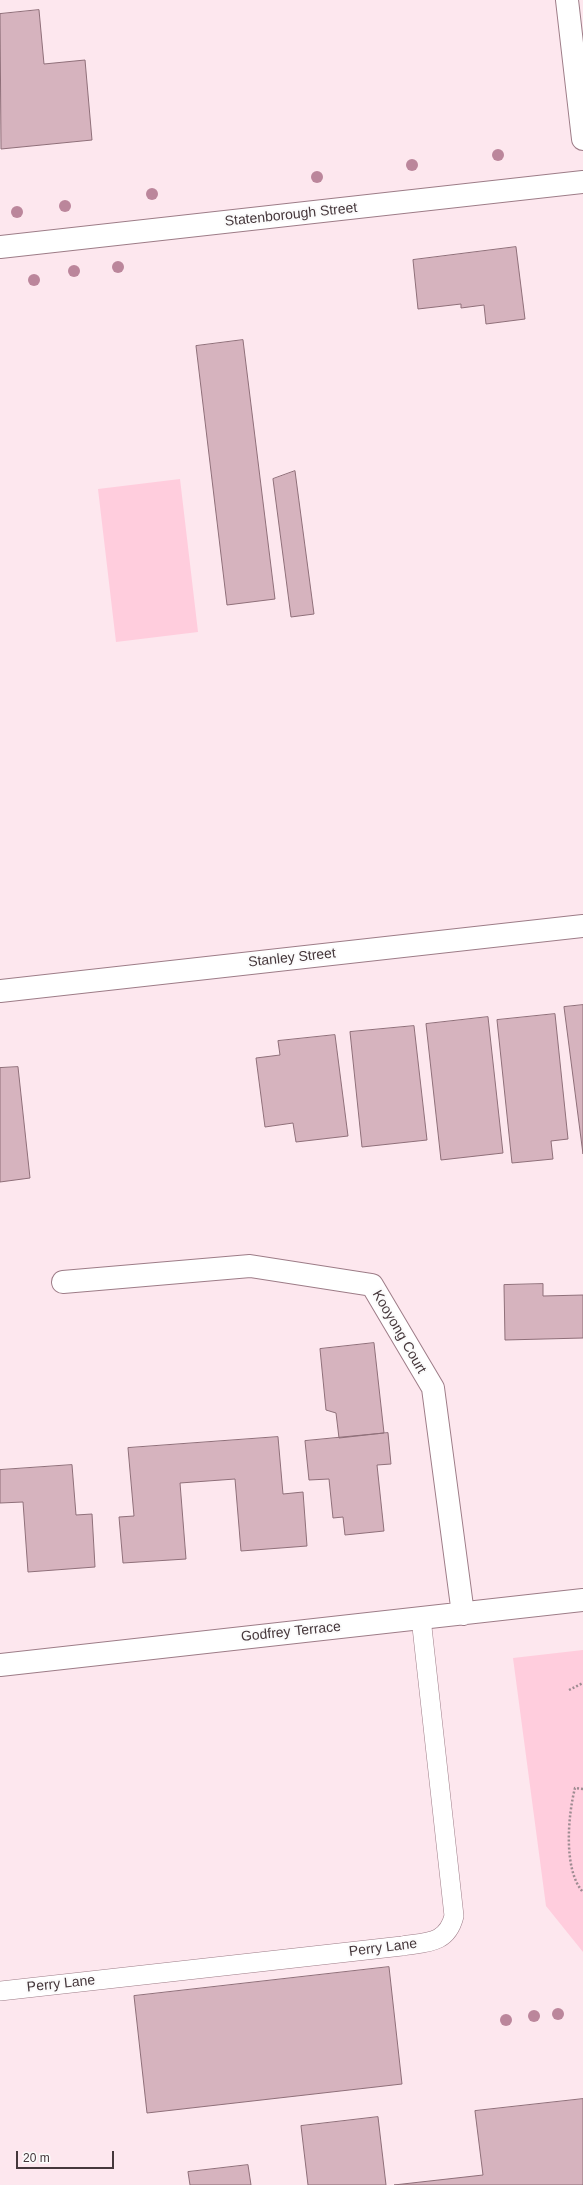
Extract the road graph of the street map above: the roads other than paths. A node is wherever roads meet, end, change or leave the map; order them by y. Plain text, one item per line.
1 (567, 0) edge
2 (583, 140) edge
3 (583, 182) edge
4 (0, 247) edge
5 (583, 926) edge
6 (0, 991) edge
7 (63, 1282) dead end
8 (583, 1600) edge
9 (463, 1614) junction
10 (421, 1618) junction
11 (0, 1665) edge
12 (0, 1991) edge

1 - 2 street
3 - 4 street, Statenborough Street
5 - 6 street, Stanley Street
7 - 9 street, Kooyong Court
8 - 9 street, Godfrey Terrace
9 - 10 street, Godfrey Terrace
10 - 11 street, Godfrey Terrace
10 - 12 lane, Perry Lane

